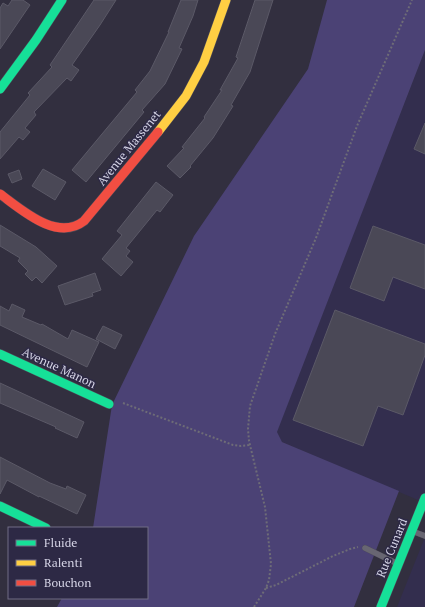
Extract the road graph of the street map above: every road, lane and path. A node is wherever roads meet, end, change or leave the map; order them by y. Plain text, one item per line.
1 (62, 0) edge
2 (226, 0) edge
3 (412, 0) edge
4 (0, 89) edge
5 (0, 194) edge
6 (0, 354) edge
7 (123, 403) dead end
8 (109, 404) dead end
9 (250, 445) junction
10 (425, 498) edge
11 (0, 506) edge
12 (44, 527) edge
13 (412, 531) junction
14 (425, 536) edge
15 (365, 548) joint
16 (398, 564) junction
17 (266, 588) junction
18 (254, 607) edge
19 (381, 607) edge

1 - 4 street
2 - 5 street, Avenue Massenet
3 - 9 path
6 - 8 street, Avenue Manon
7 - 9 path
9 - 17 path
10 - 13 street, Rue Cunard
11 - 12 street
13 - 14 lane
13 - 16 street, Rue Cunard
15 - 16 lane
15 - 17 path
16 - 19 street, Rue Cunard
17 - 18 path

